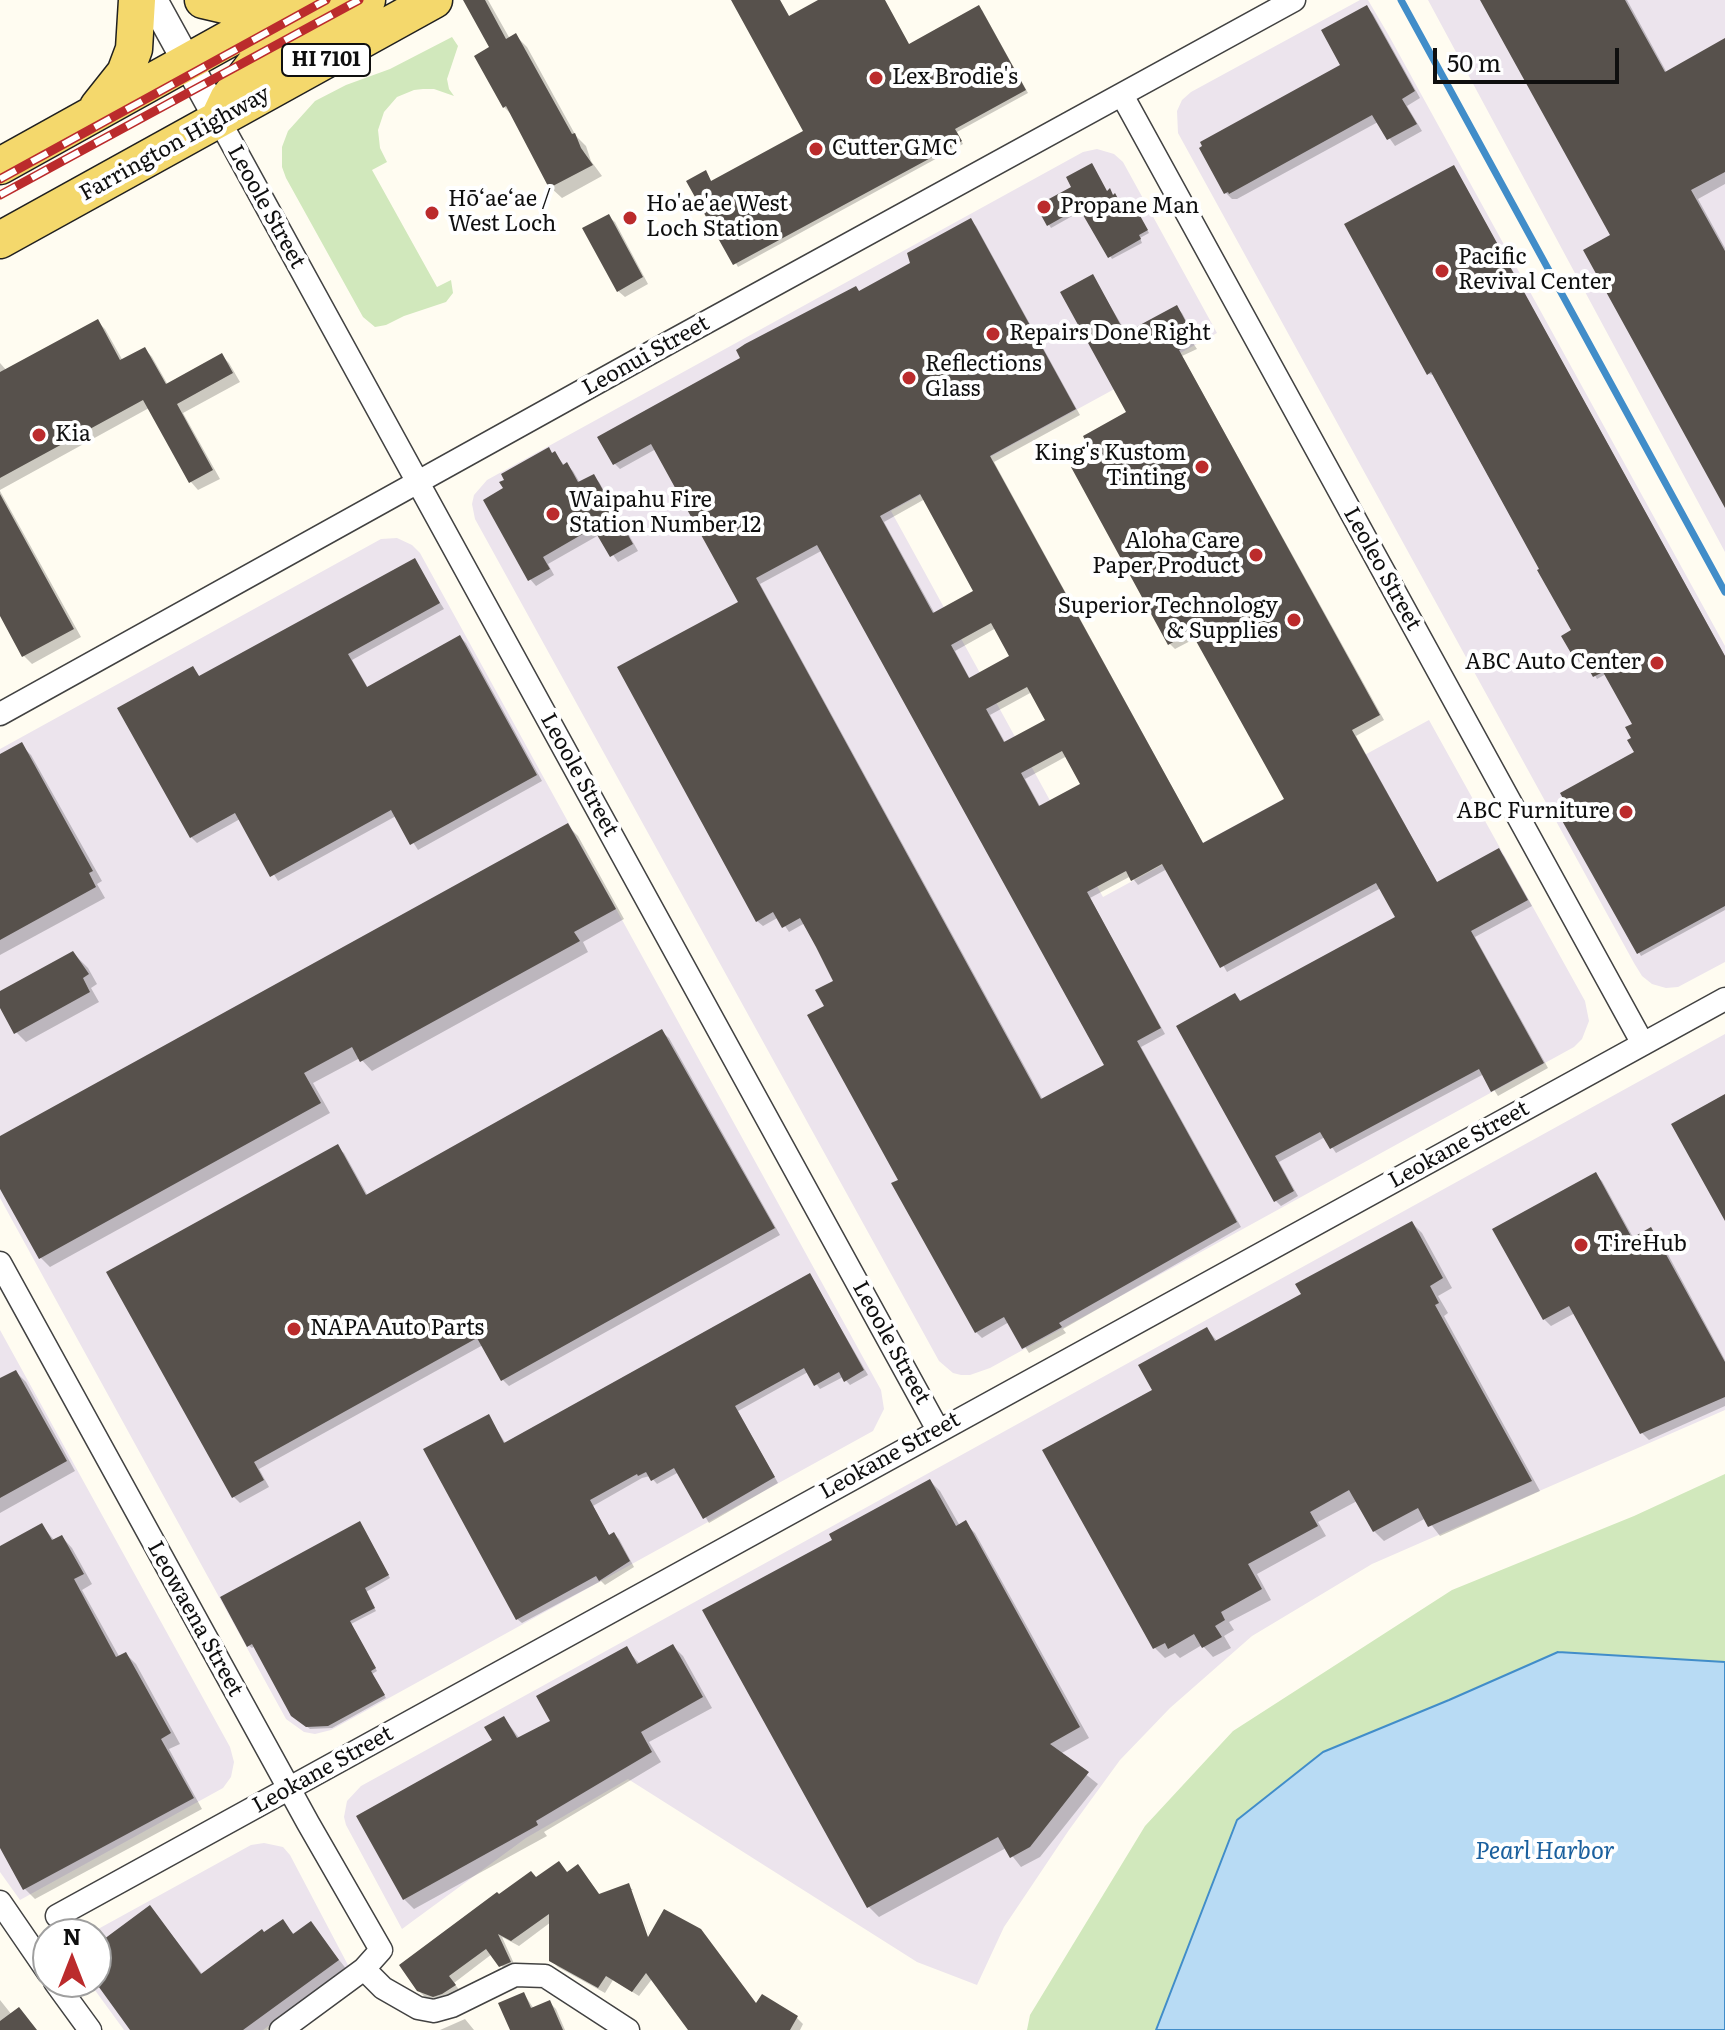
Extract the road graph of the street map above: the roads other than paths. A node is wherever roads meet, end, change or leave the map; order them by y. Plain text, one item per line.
1 (137, 0) edge
2 (153, 0) edge
3 (203, 0) edge
4 (263, 0) edge
5 (299, 0) edge
6 (367, 0) edge
7 (434, 0) edge
8 (1294, 0) edge
9 (187, 61) junction
10 (1122, 95) junction
11 (92, 116) junction
12 (219, 120) junction
13 (0, 166) edge
14 (0, 240) edge
15 (417, 481) junction
16 (0, 714) edge
17 (1725, 999) edge
18 (1643, 1044) junction
19 (0, 1263) edge
20 (938, 1430) junction
21 (289, 1788) junction
22 (0, 1902) edge
23 (57, 1916) dead end
24 (8, 1932) edge
25 (32, 1956) edge
26 (364, 1969) junction
27 (67, 1998) edge
28 (90, 2030) edge
29 (281, 2030) edge
30 (628, 2030) edge

1 - 11 main road
2 - 9 street
3 - 4 main road
5 - 9 main road, HI 7101
6 - 12 main road
7 - 12 main road, Farrington Highway / HI 7101
8 - 10 street, Leonui Street
9 - 11 main road, HI 7101
9 - 12 street
10 - 15 street, Leonui Street
10 - 18 street, Leoleo Street
11 - 13 main road, HI 7101
12 - 14 main road, Farrington Highway / HI 7101
12 - 15 street, Leoole Street
15 - 16 street, Leonui Street
15 - 20 street, Leoole Street
17 - 18 street, Leokane Street
18 - 20 street, Leokane Street
19 - 21 street, Leowaena Street
20 - 21 street, Leokane Street
21 - 23 street, Leokane Street
21 - 26 street, Leowaena Street
22 - 24 street
24 - 25 street
26 - 29 street
26 - 30 street
27 - 28 street

